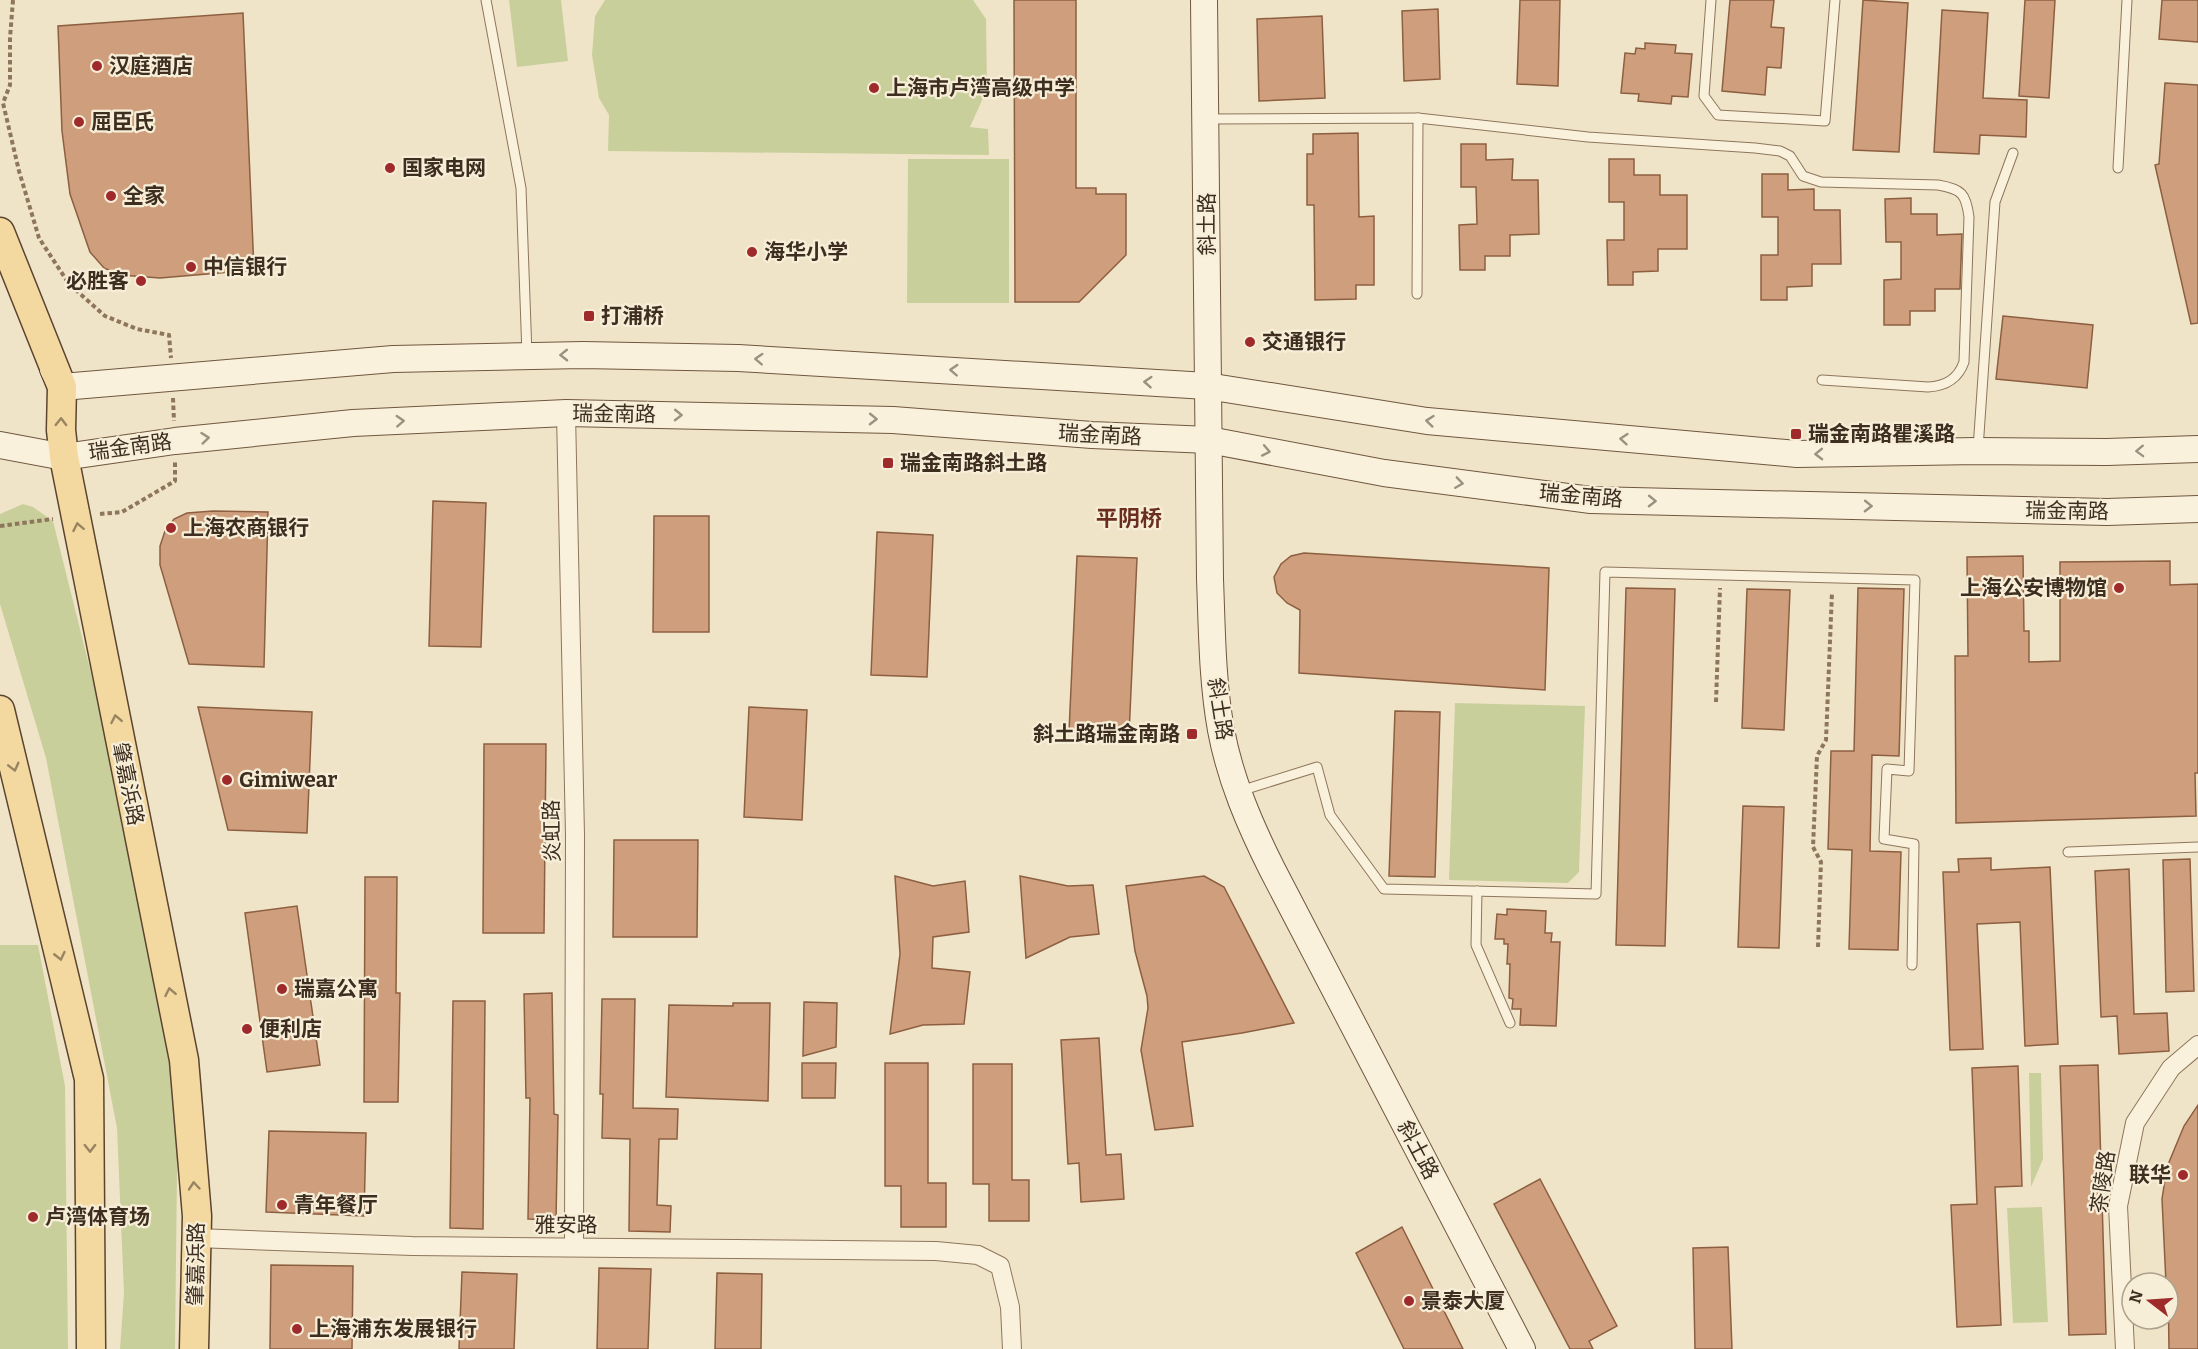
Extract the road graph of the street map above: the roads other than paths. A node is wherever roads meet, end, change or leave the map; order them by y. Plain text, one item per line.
1 (486, 0) edge
2 (1204, 0) edge
3 (1712, 0) edge
4 (1835, 0) edge
5 (2127, 0) edge
6 (1418, 118) junction
7 (1206, 119) junction
8 (2013, 153) dead end
9 (2118, 168) dead end
10 (0, 232) edge
11 (0, 261) edge
12 (1417, 294) dead end
13 (527, 355) junction
14 (1822, 380) dead end
15 (1207, 386) junction
16 (62, 387) junction
17 (566, 413) junction
18 (1209, 440) junction
19 (0, 445) edge
20 (2198, 449) edge
21 (1977, 451) junction
22 (64, 457) junction
23 (2198, 509) edge
24 (0, 710) edge
25 (1238, 792) junction
26 (2198, 847) edge
27 (2068, 852) dead end
28 (1477, 891) junction
29 (1912, 965) dead end
30 (1510, 1023) dead end
31 (2198, 1045) edge
32 (196, 1238) junction
33 (573, 1247) junction
34 (91, 1349) edge
35 (194, 1349) edge
36 (1012, 1349) edge
37 (1522, 1349) edge
38 (2125, 1349) edge

1 - 13 lane
2 - 7 main road, 斜土路
3 - 4 lane
5 - 9 lane
6 - 7 lane
6 - 12 lane
6 - 14 lane
7 - 15 main road, 斜土路
8 - 21 lane
10 - 16 main road, 肇嘉浜路
11 - 16 main road
15 -> 13 main road
13 - 16 main road
15 - 18 main road, 斜土路
21 -> 15 main road
22 -> 16 main road, 肇嘉浜路
17 -> 18 main road, 瑞金南路
22 -> 17 main road, 瑞金南路
17 - 33 street, 炎虹路
18 -> 23 main road, 瑞金南路
18 - 25 main road, 斜土路
19 - 22 main road, 瑞金南路
20 -> 21 main road
32 -> 22 main road, 肇嘉浜路
24 -> 34 main road
25 - 28 lane
25 - 37 main road, 斜土路
26 - 27 lane
28 - 29 lane
28 - 30 lane
31 - 38 street, 茶陵路
32 - 33 street, 雅安路
32 - 35 main road, 肇嘉浜路
33 - 36 street, 雅安路

